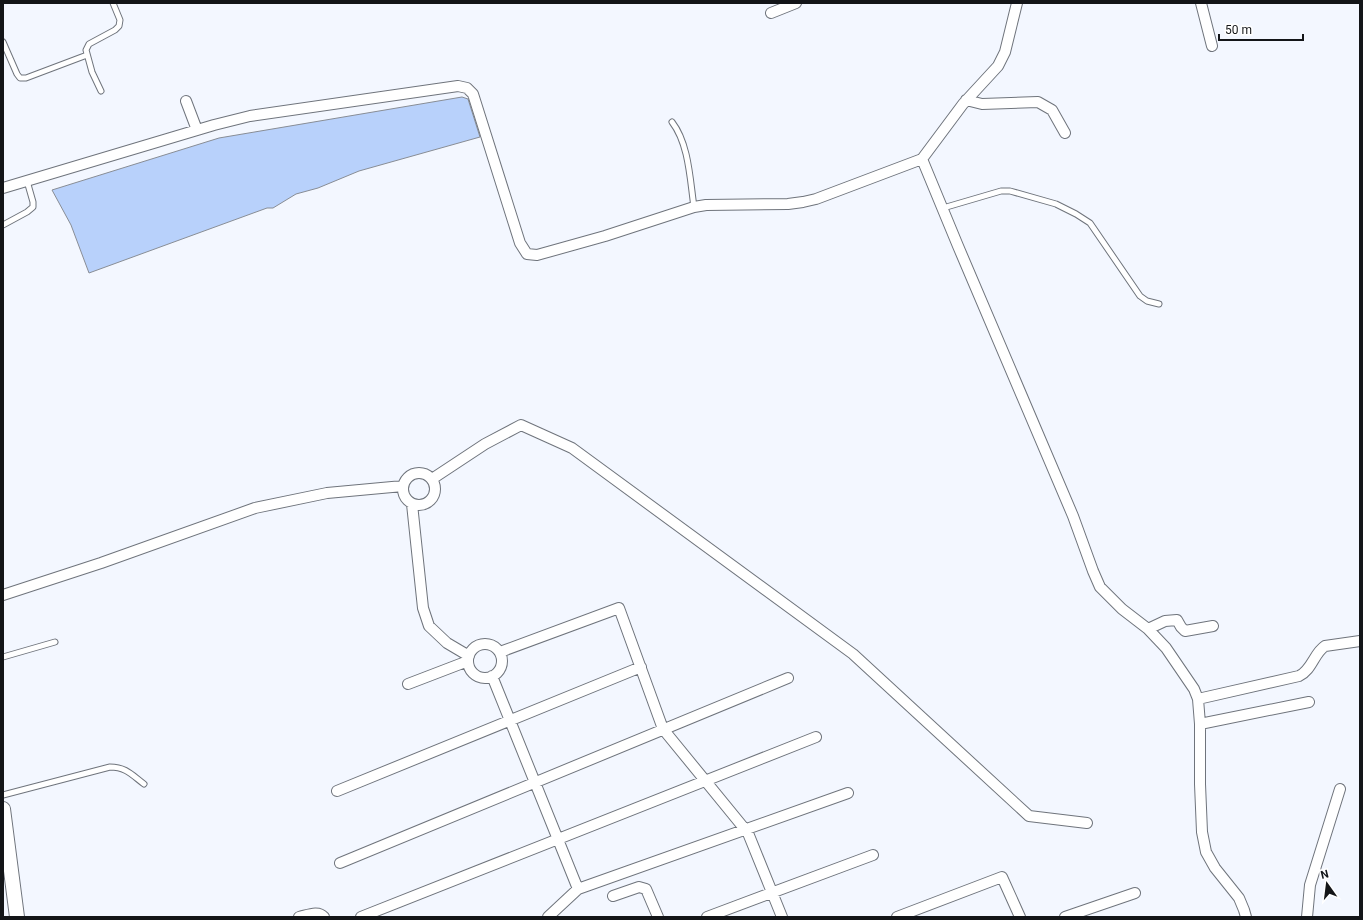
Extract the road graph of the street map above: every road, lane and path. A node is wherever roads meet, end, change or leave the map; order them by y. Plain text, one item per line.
1 (113, 3) edge
2 (796, 3) edge
3 (1017, 3) edge
4 (1201, 3) edge
5 (771, 13) dead end
6 (3, 42) edge
7 (1212, 46) dead end
8 (87, 55) junction
9 (101, 91) dead end
10 (966, 100) junction
11 (186, 101) dead end
12 (672, 122) dead end
13 (197, 130) junction
14 (1065, 133) dead end
15 (922, 159) junction
16 (27, 181) junction
17 (3, 188) edge
18 (694, 207) junction
19 (943, 208) junction
20 (3, 225) edge
21 (1159, 304) dead end
22 (432, 479) junction
23 (403, 486) junction
24 (412, 504) junction
25 (3, 595) edge
26 (1213, 626) dead end
27 (1148, 629) junction
28 (1360, 641) edge
29 (55, 642) dead end
30 (500, 652) junction
31 (3, 657) edge
32 (469, 659) junction
33 (641, 667) junction
34 (492, 676) junction
35 (788, 678) dead end
36 (408, 684) dead end
37 (1198, 699) junction
38 (1309, 702) dead end
39 (510, 720) junction
40 (1200, 724) junction
41 (663, 729) junction
42 (816, 737) dead end
43 (705, 780) junction
44 (535, 782) junction
45 (144, 784) dead end
46 (1340, 789) dead end
47 (336, 791) dead end
48 (848, 793) dead end
49 (3, 795) edge
50 (3, 809) edge
51 (1087, 823) dead end
52 (746, 830) junction
53 (557, 839) junction
54 (873, 855) dead end
55 (340, 863) dead end
56 (578, 889) junction
57 (772, 892) junction
58 (1135, 893) dead end
59 (612, 896) dead end
60 (17, 917) edge
61 (300, 917) edge
62 (324, 917) edge
63 (361, 917) edge
64 (548, 917) edge
65 (658, 917) edge
66 (707, 917) edge
67 (782, 917) edge
68 (897, 917) edge
69 (1020, 917) edge
70 (1065, 917) edge
71 (1246, 917) edge
72 (1307, 917) edge

1 - 8 lane
2 - 5 street
3 - 10 street
4 - 7 street
6 - 8 lane
8 - 9 lane
10 - 14 street
10 - 15 street
11 - 13 street
12 - 18 lane
13 - 16 street
13 - 18 street
15 - 18 street
15 - 19 street
16 - 17 street
16 - 20 lane
19 - 21 lane
19 - 27 street
22 - 23 street
22 - 24 street
22 - 51 street
23 - 24 street
23 - 25 street
24 - 32 street
26 - 27 street
27 - 37 street
28 - 37 street
29 - 31 lane
30 - 32 street
30 - 33 street
30 - 34 street
32 - 34 street
32 - 36 street
33 - 39 street
33 - 41 street
34 - 39 street
35 - 41 street
37 - 40 street
38 - 40 street
39 - 44 street
39 - 47 street
40 - 71 street
41 - 43 street
41 - 44 street
42 - 43 street
43 - 52 street
43 - 53 street
44 - 53 street
44 - 55 street
45 - 49 lane
46 - 72 street
48 - 52 street
50 - 60 main road
52 - 56 street
52 - 57 street
53 - 56 street
53 - 63 street
54 - 57 street
56 - 64 street
57 - 66 street
57 - 67 street
58 - 70 street
59 - 65 street
61 - 62 street
68 - 69 street

